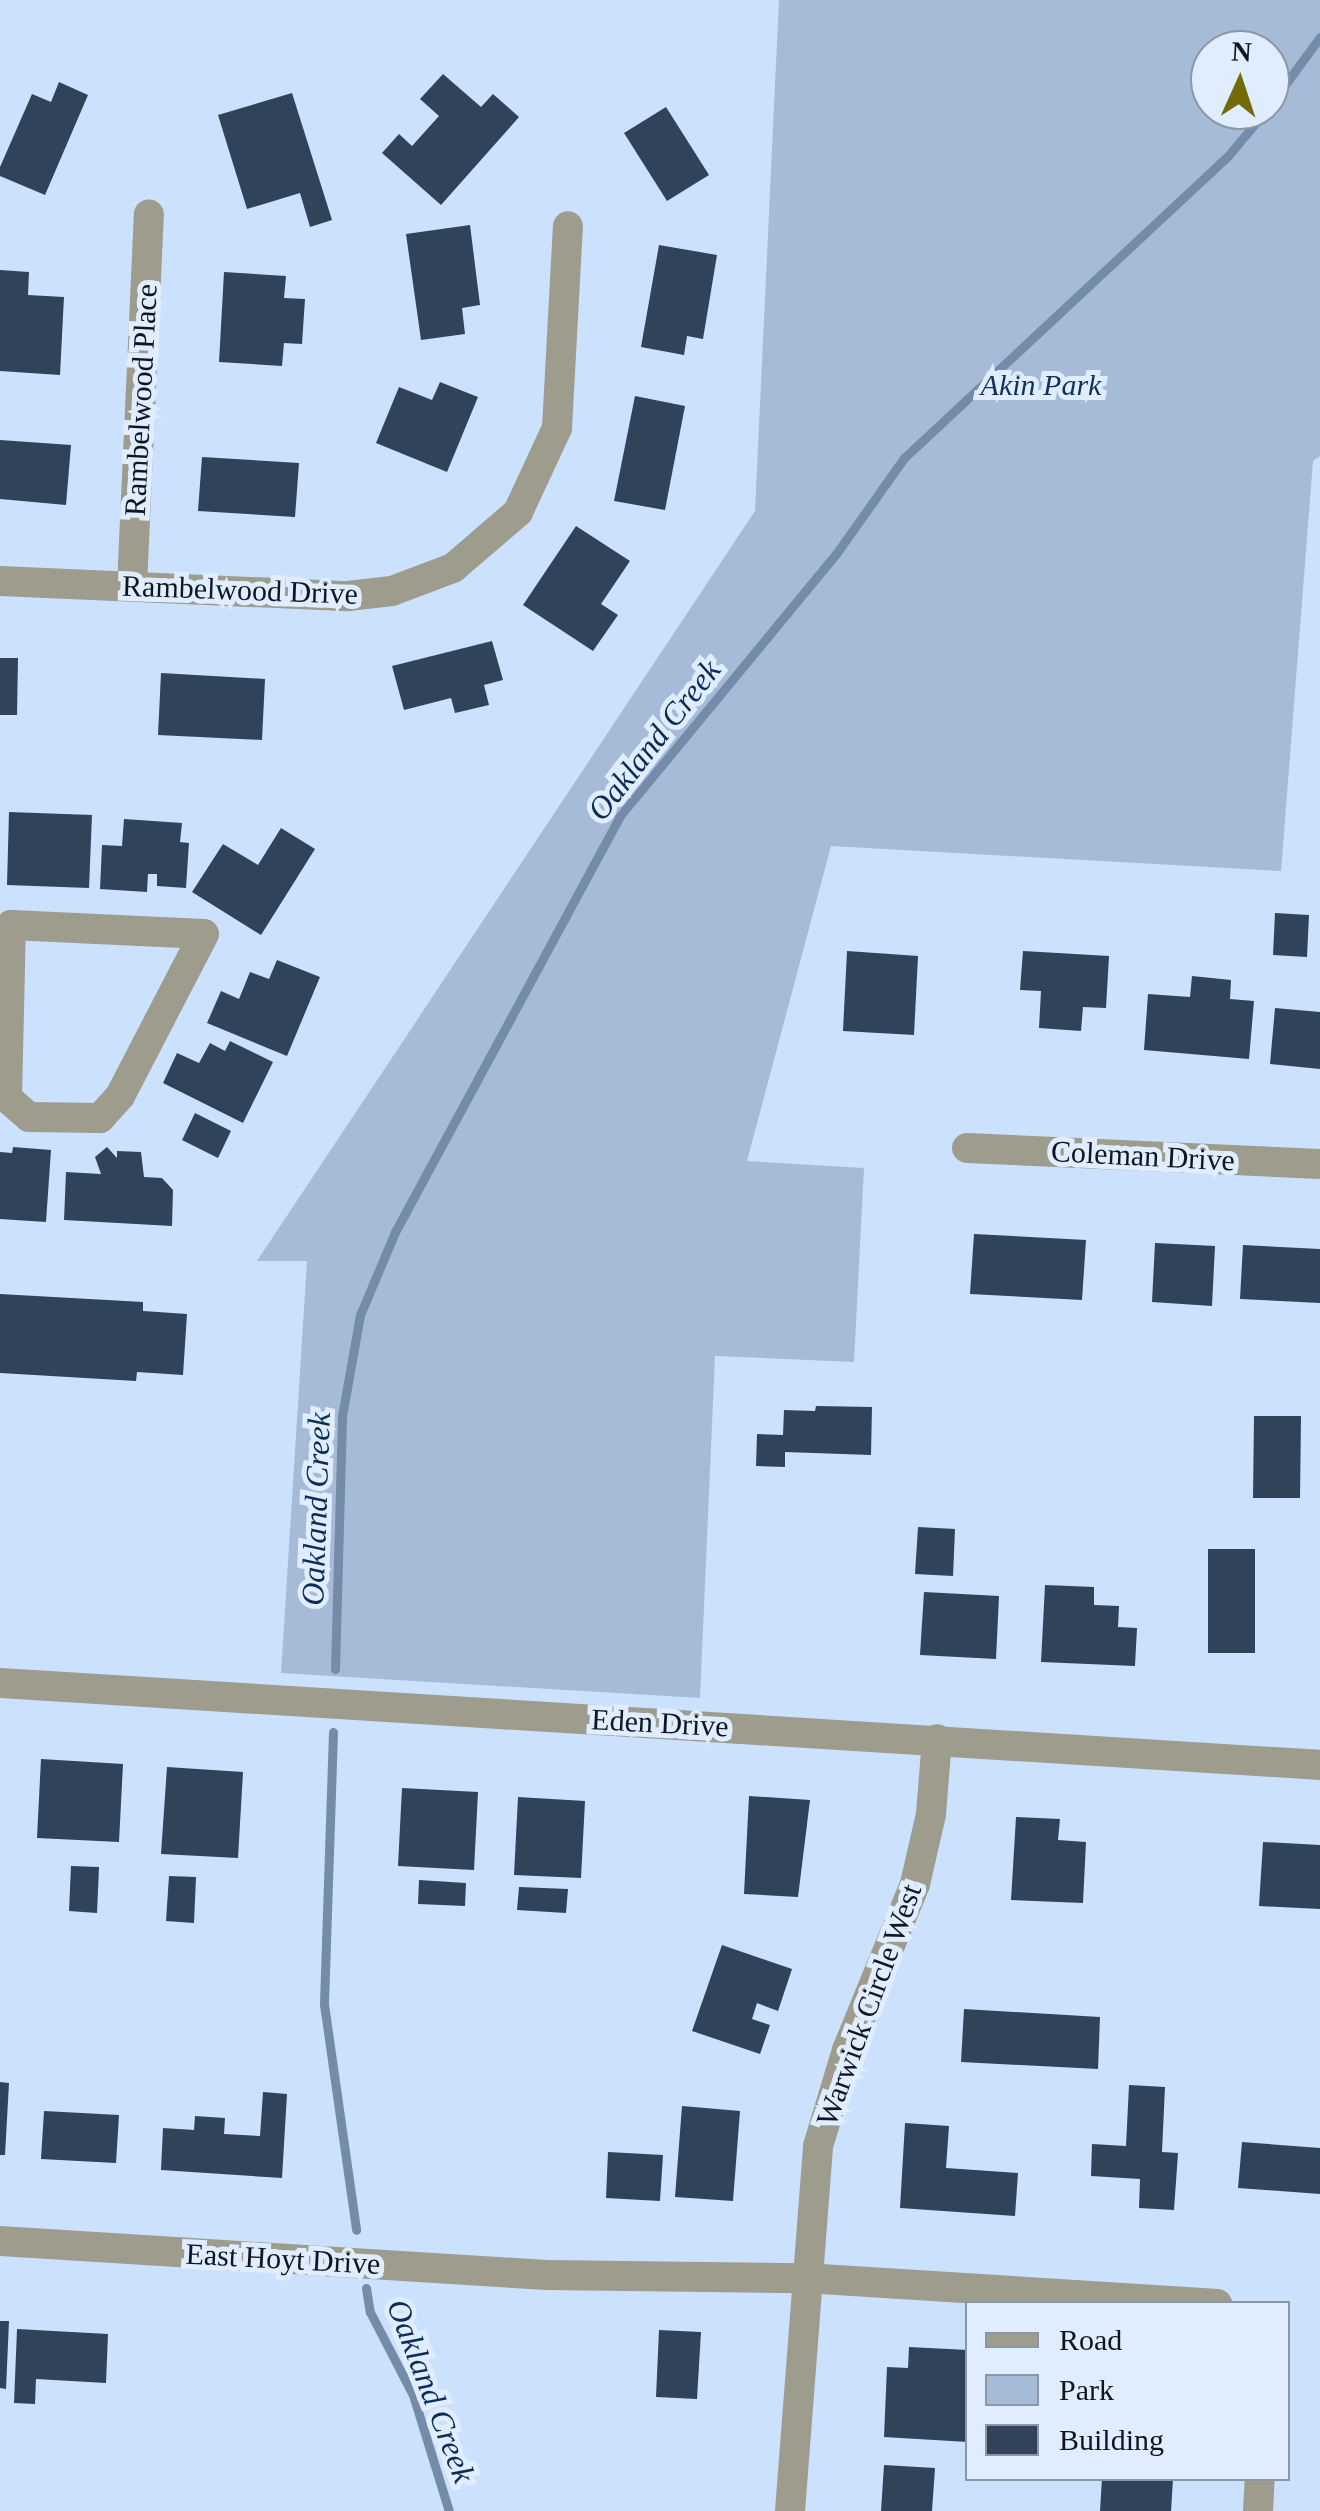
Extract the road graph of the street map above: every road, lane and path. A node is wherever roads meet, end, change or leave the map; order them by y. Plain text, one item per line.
1 (150, 214) dead end
2 (568, 226) dead end
3 (0, 581) edge
4 (132, 586) junction
5 (6, 925) edge
6 (966, 1148) dead end
7 (1320, 1164) edge
8 (0, 1682) edge
9 (937, 1739) junction
10 (1320, 1764) edge
11 (0, 2242) edge
12 (805, 2278) junction
13 (1169, 2301) edge
14 (1260, 2481) edge
15 (790, 2511) edge
16 (1258, 2511) edge

1 - 4 street, Rambelwood Place
2 - 4 street, Rambelwood Drive
3 - 4 street, Rambelwood Drive
5 - 5 street
6 - 7 street, Coleman Drive
8 - 9 street, Eden Drive
9 - 10 street, Eden Drive
9 - 12 street, Warwick Circle West
11 - 12 street, East Hoyt Drive
12 - 13 street, East Hoyt Drive
12 - 15 street, Warwick Circle West
14 - 16 street

